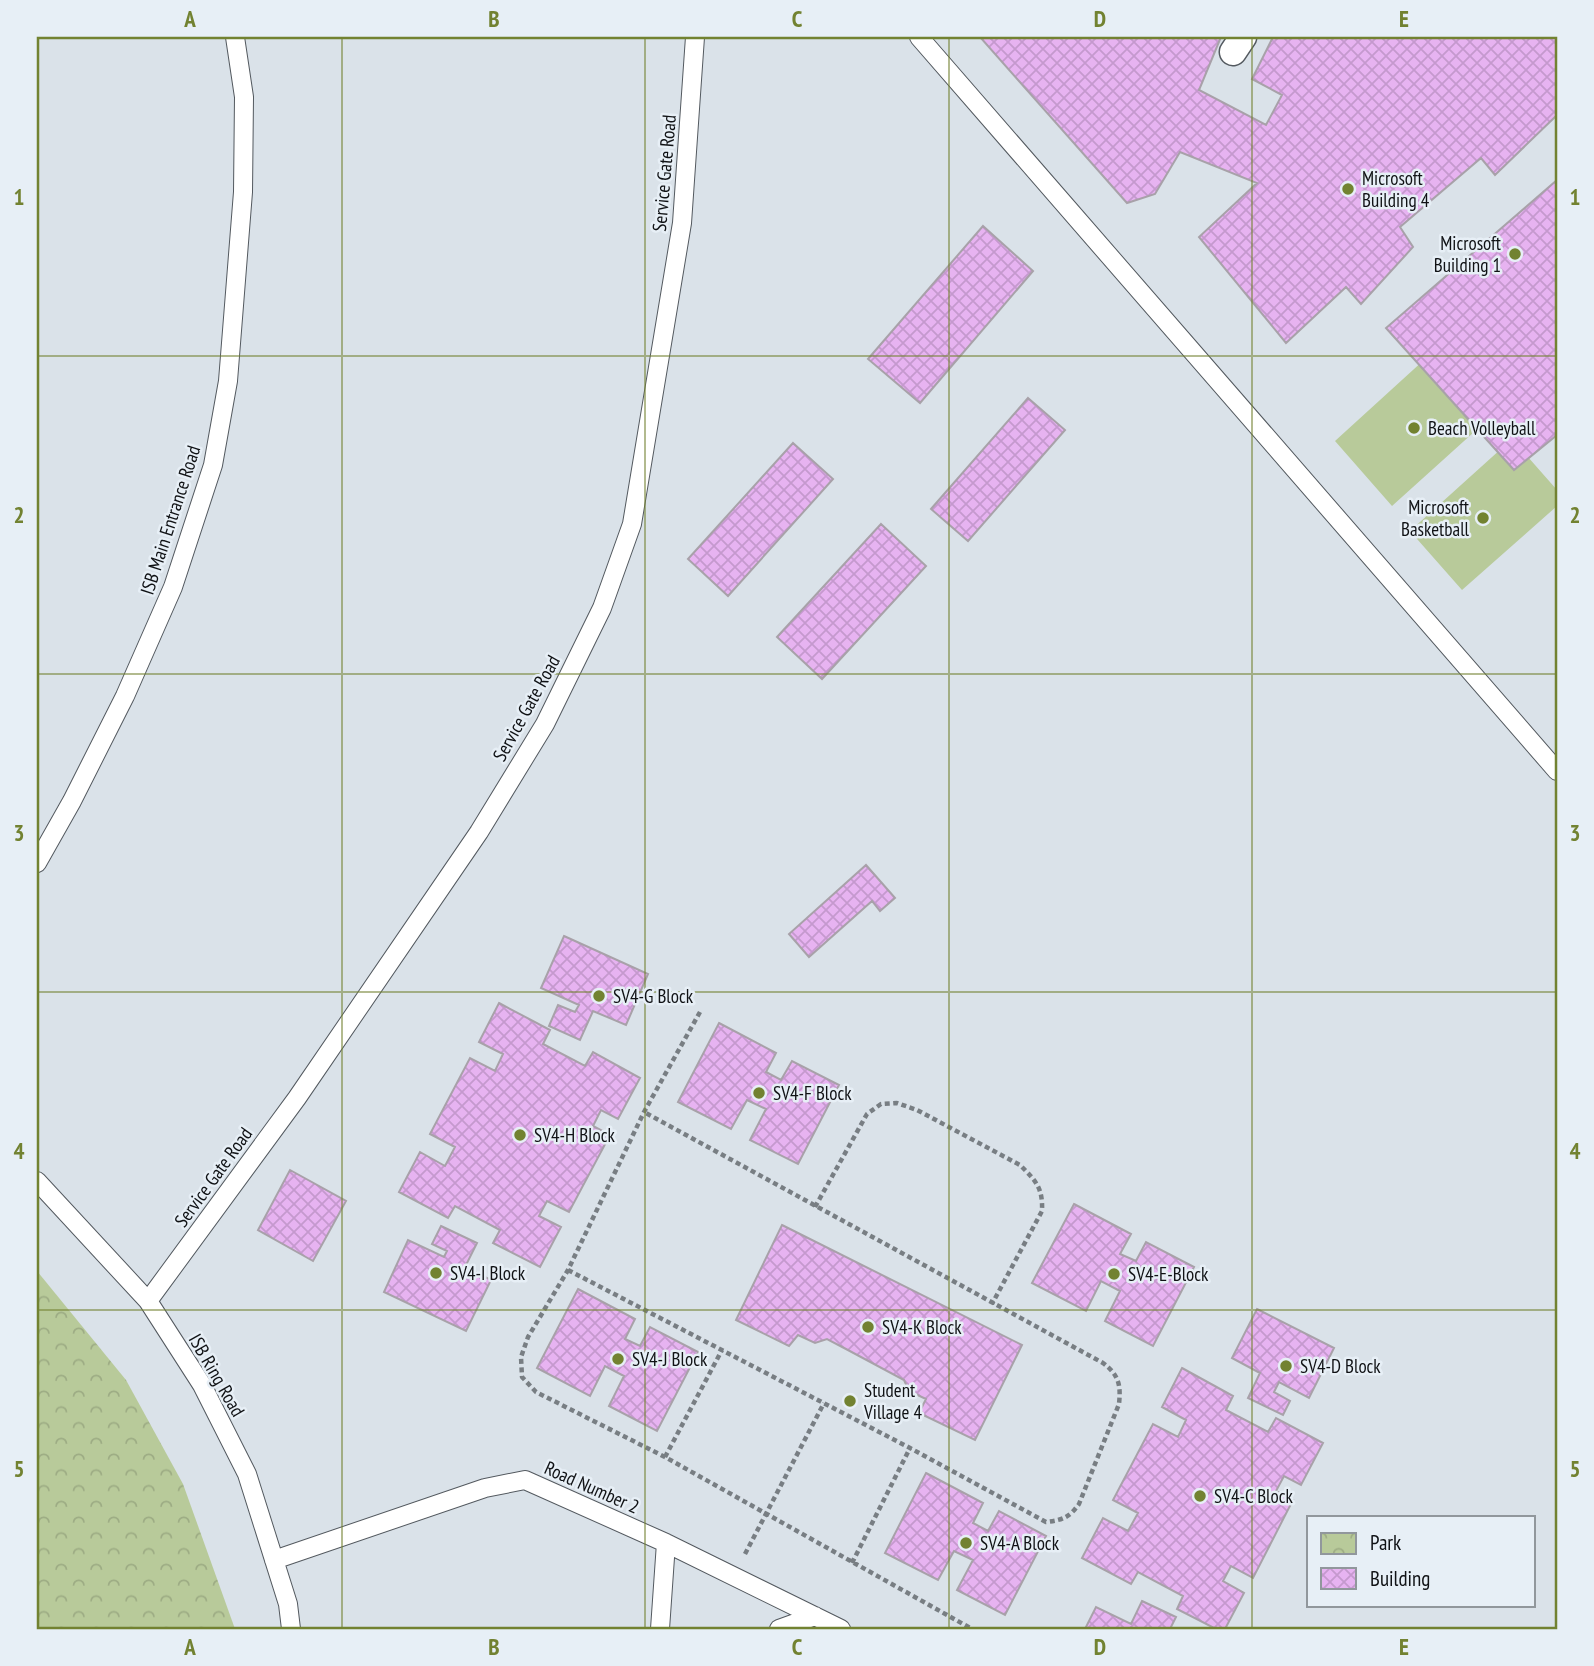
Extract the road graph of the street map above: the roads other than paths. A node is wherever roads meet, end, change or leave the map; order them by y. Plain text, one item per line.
1 (235, 37) edge
2 (695, 37) edge
3 (919, 37) edge
4 (1557, 771) edge
5 (37, 863) edge
6 (37, 1181) edge
7 (148, 1301) junction
8 (666, 1542) junction
9 (274, 1560) junction
10 (815, 1616) junction
11 (291, 1629) edge
12 (660, 1629) edge
13 (779, 1629) edge
14 (841, 1629) edge

1 - 5 lane, ISB Main Entrance Road
2 - 7 lane, Service Gate Road
3 - 4 lane
6 - 7 lane, ISB Ring Road
7 - 9 lane, ISB Ring Road
8 - 9 lane, Road Number 2
8 - 10 lane, Road Number 2
8 - 12 lane
9 - 11 lane, ISB Ring Road
10 - 13 lane
10 - 14 lane, Road Number 2

